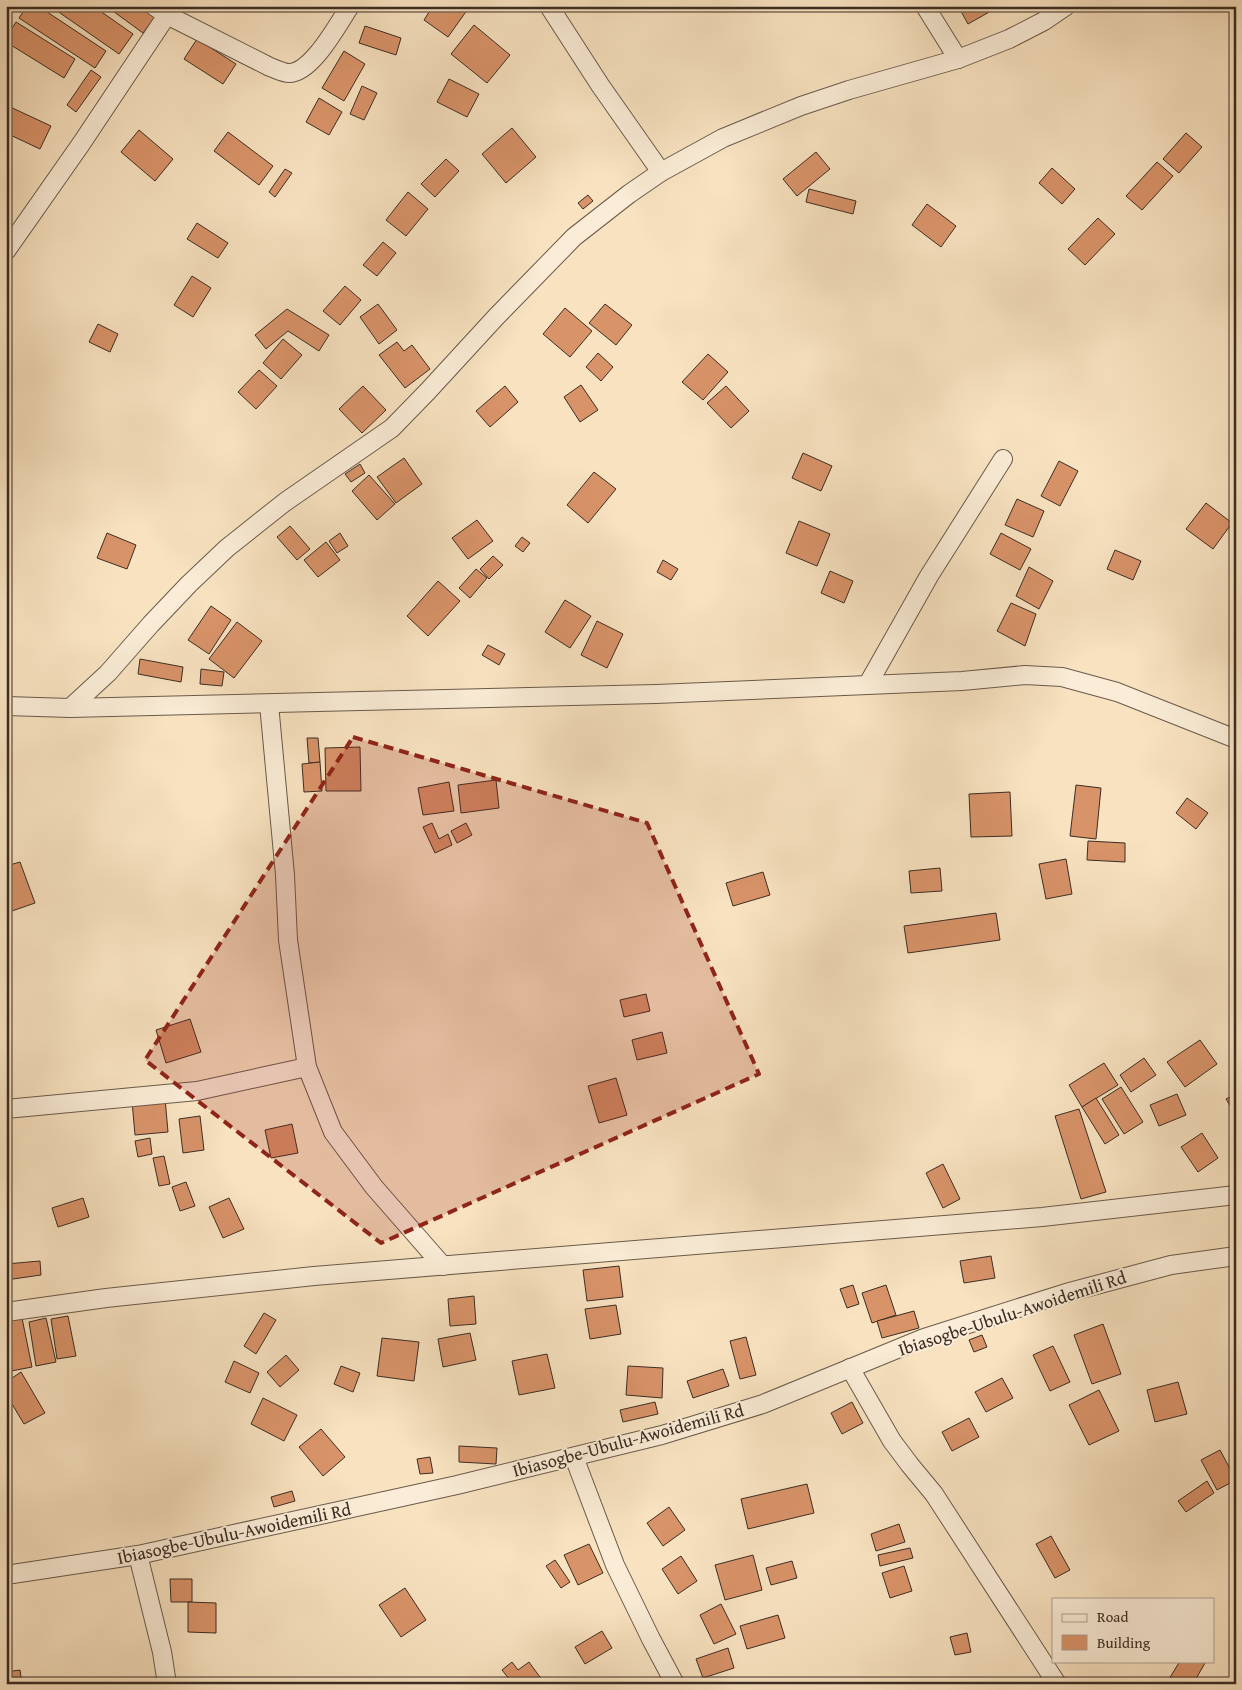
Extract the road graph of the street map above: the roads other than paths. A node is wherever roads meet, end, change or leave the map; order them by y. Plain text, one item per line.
1 (350, 6) edge
2 (549, 6) edge
3 (925, 6) edge
4 (1066, 6) edge
5 (164, 9) edge
6 (958, 59) junction
7 (660, 172) junction
8 (6, 251) edge
9 (1003, 459) dead end
10 (108, 673) junction
11 (868, 684) junction
12 (269, 704) junction
13 (6, 706) edge
14 (115, 706) junction
15 (70, 708) junction
16 (1236, 739) edge
17 (307, 1067) junction
18 (6, 1109) edge
19 (1236, 1196) edge
20 (1236, 1256) edge
21 (443, 1266) junction
22 (6, 1312) edge
23 (850, 1368) junction
24 (574, 1457) junction
25 (138, 1555) junction
26 (6, 1575) edge
27 (166, 1684) edge
28 (676, 1684) edge
29 (1056, 1684) edge

1 - 5 street
2 - 7 street
3 - 6 street
4 - 6 street
5 - 8 street
6 - 7 street
7 - 10 street
9 - 11 street
10 - 14 street
10 - 15 street
11 - 12 street
11 - 16 street
12 - 14 street
12 - 17 street
13 - 15 street
14 - 15 street
17 - 18 street
17 - 21 street
19 - 21 street
20 - 23 street, Ibiasogbe-Ubulu-Awoidemili Rd
21 - 22 street
23 - 24 street, Ibiasogbe-Ubulu-Awoidemili Rd
23 - 29 street
24 - 25 street, Ibiasogbe-Ubulu-Awoidemili Rd
24 - 28 street
25 - 26 street, Ibiasogbe-Ubulu-Awoidemili Rd
25 - 27 street

